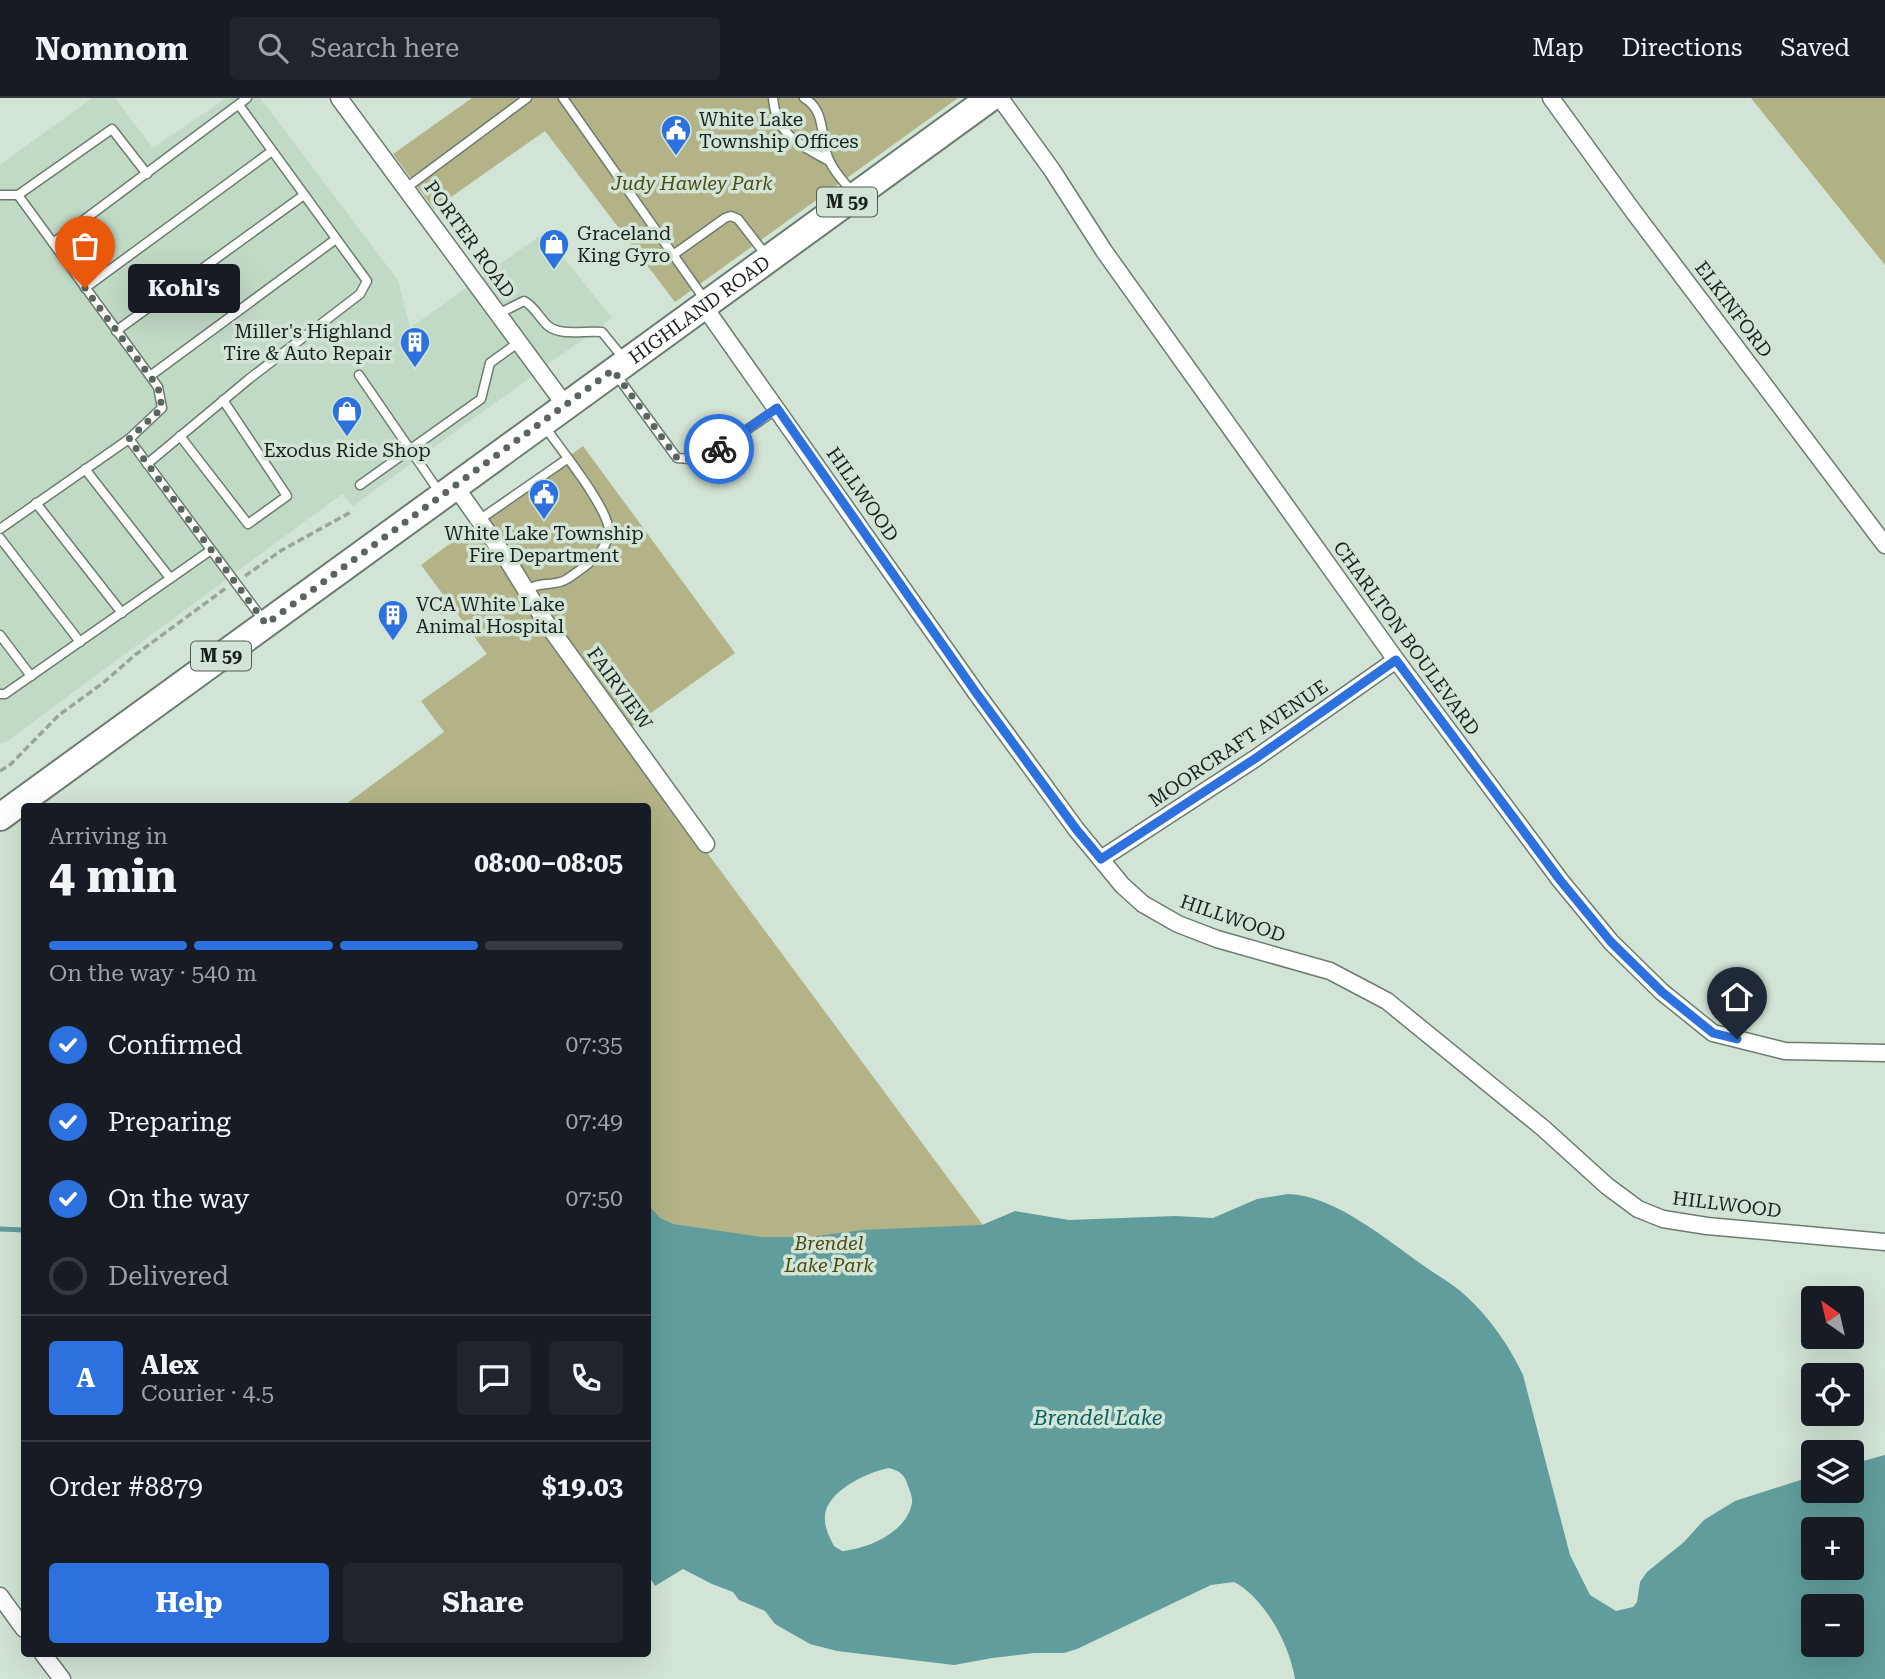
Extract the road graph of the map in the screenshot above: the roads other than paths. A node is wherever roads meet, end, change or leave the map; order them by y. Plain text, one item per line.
1 (247, 98) edge
2 (339, 98) edge
3 (527, 98) edge
4 (563, 98) edge
5 (773, 98) edge
6 (804, 98) edge
7 (990, 98) edge
8 (1000, 98) edge
9 (1551, 98) edge
10 (239, 104) junction
11 (272, 150) junction
12 (829, 161) junction
13 (147, 174) junction
14 (406, 188) junction
15 (0, 195) edge
16 (18, 195) junction
17 (304, 195) junction
18 (854, 196) junction
19 (336, 239) junction
20 (52, 243) junction
21 (673, 255) junction
22 (768, 258) junction
23 (85, 288) junction
24 (705, 304) junction
25 (498, 314) junction
26 (116, 331) junction
27 (519, 342) junction
28 (620, 366) junction
29 (359, 375) dead end
30 (149, 376) junction
31 (223, 400) junction
32 (565, 405) junction
33 (777, 408) junction
34 (541, 423) junction
35 (180, 436) junction
36 (129, 439) junction
37 (410, 450) junction
38 (566, 459) junction
39 (147, 464) junction
40 (85, 469) junction
41 (360, 485) dead end
42 (448, 490) junction
43 (36, 503) junction
44 (479, 520) junction
45 (0, 529) edge
46 (0, 538) edge
47 (1885, 545) edge
48 (211, 550) junction
49 (170, 578) junction
50 (527, 590) junction
51 (121, 612) junction
52 (266, 624) junction
53 (0, 635) edge
54 (80, 642) junction
55 (1396, 660) junction
56 (31, 676) junction
57 (0, 694) edge
58 (0, 817) edge
59 (706, 844) dead end
60 (1101, 859) junction
61 (1885, 1053) edge
62 (1885, 1242) edge
63 (0, 1597) edge
64 (21, 1625) edge
65 (45, 1657) edge
66 (62, 1679) edge

1 - 10 lane
2 - 14 street, PORTER ROAD
3 - 14 lane
4 - 21 lane
5 - 12 lane
6 - 12 lane
7 - 18 highway, HIGHLAND ROAD / M 59
8 - 55 street, CHARLTON BOULEVARD
9 - 47 street, ELKINFORD
10 - 11 lane
10 - 13 lane
11 - 17 lane
11 - 23 lane
12 - 18 lane
13 - 16 lane
13 - 20 lane
14 - 25 street, PORTER ROAD
15 - 16 lane
16 - 20 lane
17 - 19 lane
17 - 26 lane
18 - 22 highway, HIGHLAND ROAD / M 59
19 - 30 lane
19 - 31 lane
20 - 23 lane
21 - 22 lane
21 - 24 lane
22 - 24 highway, HIGHLAND ROAD / M 59
23 - 26 lane
24 - 28 highway, HIGHLAND ROAD / M 59
24 - 33 street, HILLWOOD
25 - 27 street, PORTER ROAD
25 - 28 lane
26 - 30 lane
27 - 32 street, PORTER ROAD
27 - 37 lane
28 - 32 highway, HIGHLAND ROAD / M 59
28 - 33 lane
29 - 37 lane
30 - 36 lane
31 - 35 lane
31 - 35 lane
32 - 34 highway, HIGHLAND ROAD / M 59
33 - 60 street, HILLWOOD
34 - 38 lane
34 - 42 highway, HIGHLAND ROAD / M 59
35 - 39 lane
36 - 39 lane
36 - 40 lane
37 - 41 lane
37 - 42 lane
38 - 44 lane
38 - 50 lane
39 - 48 lane
40 - 43 lane
40 - 49 lane
42 - 44 street, FAIRVIEW
42 - 52 highway, HIGHLAND ROAD / M 59
43 - 45 lane
43 - 51 lane
44 - 50 street, FAIRVIEW
46 - 54 lane
48 - 49 lane
48 - 52 lane
49 - 51 lane
50 - 59 street, FAIRVIEW
51 - 54 lane
52 - 58 highway, HIGHLAND ROAD / M 59
53 - 56 lane
54 - 56 lane
55 - 60 street, MOORCRAFT AVENUE
55 - 61 street, CHARLTON BOULEVARD
56 - 57 lane
60 - 62 street, HILLWOOD
63 - 64 street
65 - 66 street

